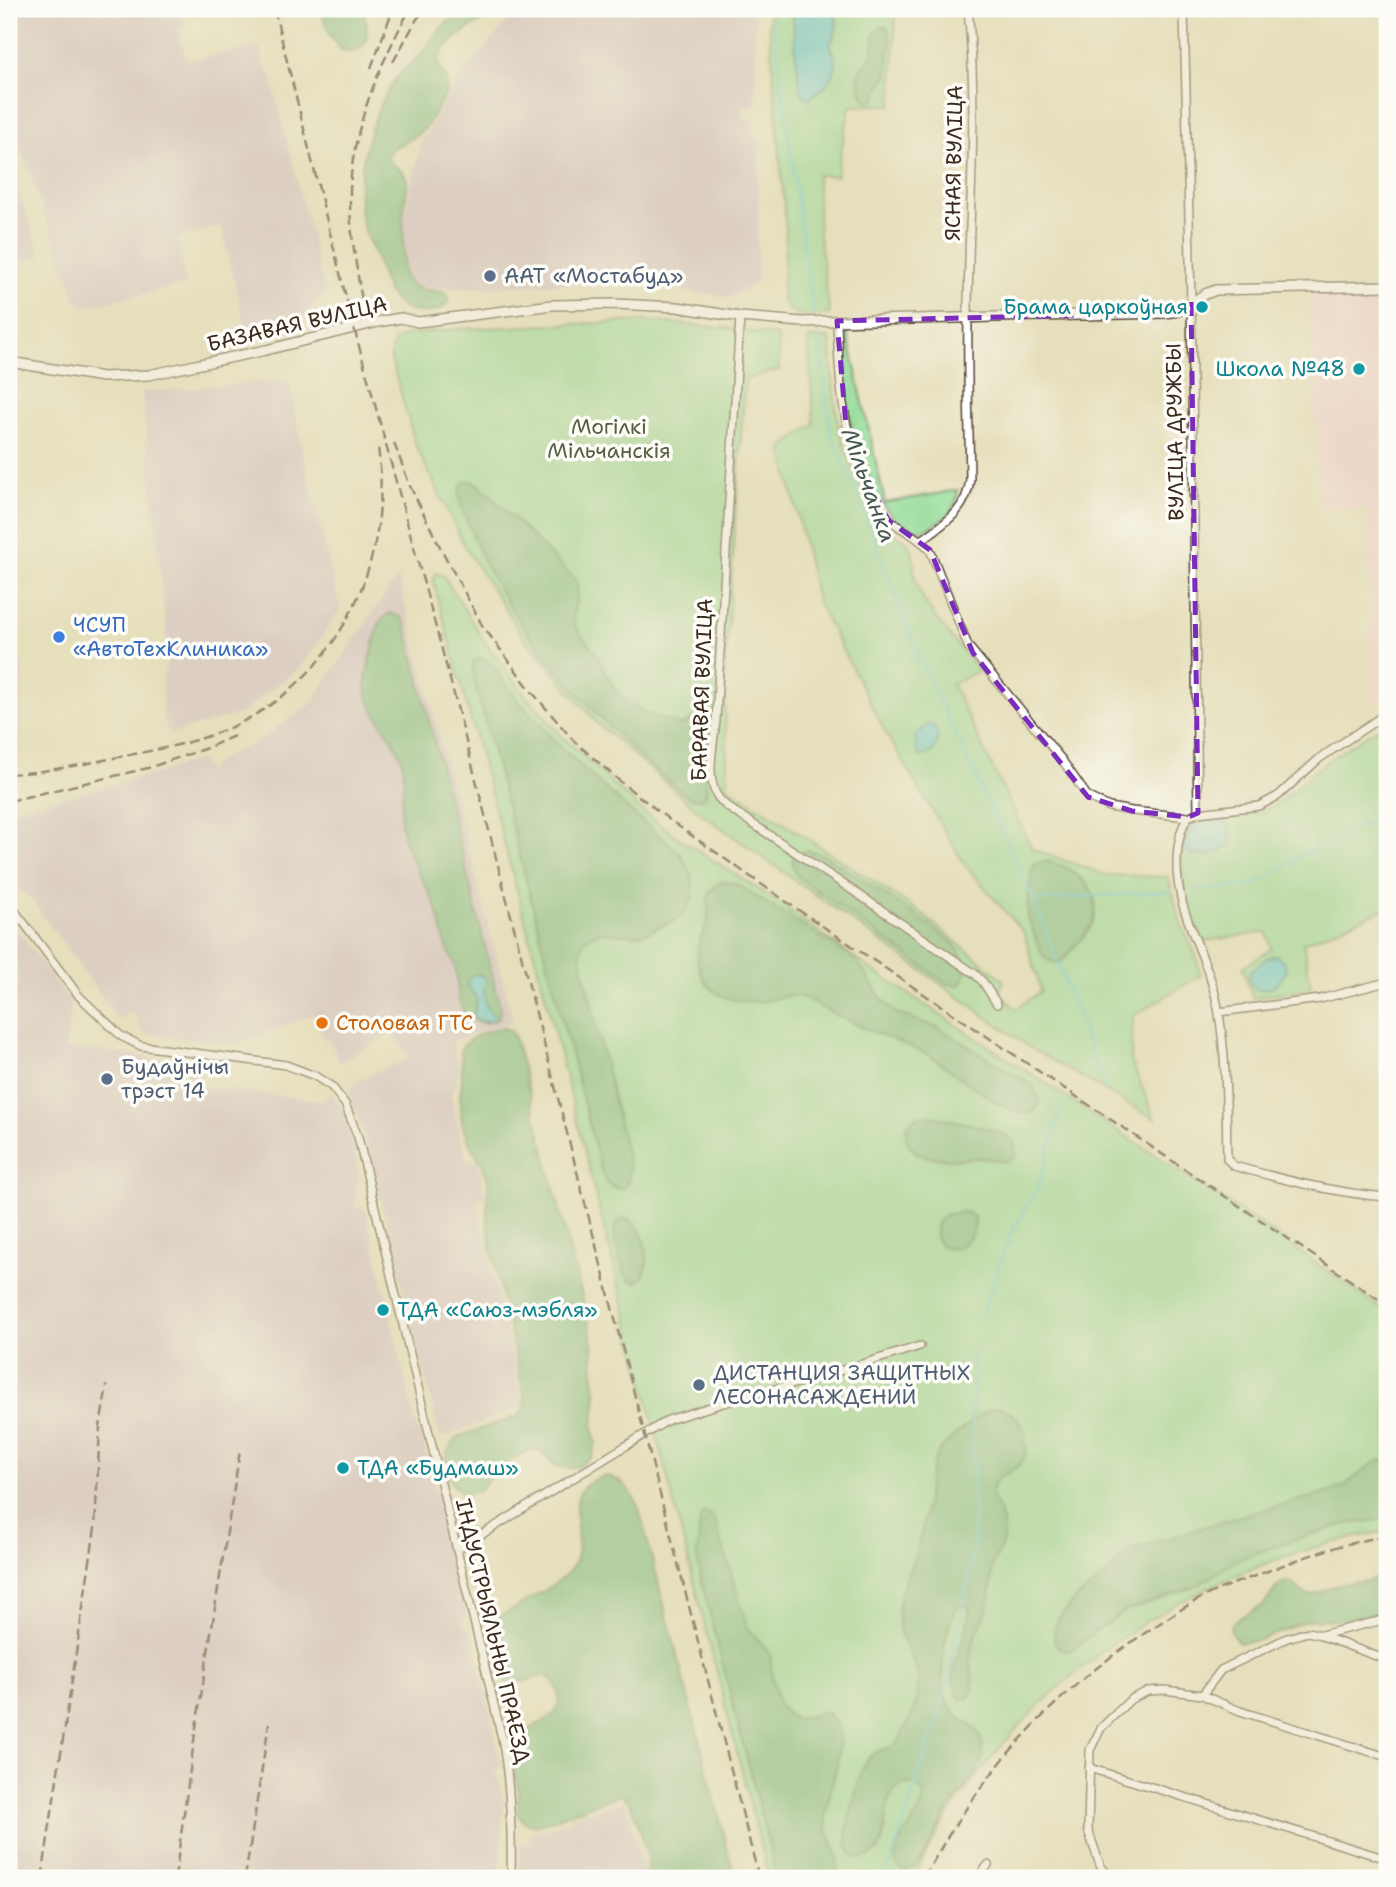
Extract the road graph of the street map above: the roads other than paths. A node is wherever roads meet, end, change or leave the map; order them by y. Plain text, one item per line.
1 (968, 9) edge
2 (1184, 9) edge
3 (1387, 286) edge
4 (1191, 302) junction
5 (740, 317) junction
6 (968, 318) junction
7 (834, 321) junction
8 (9, 362) edge
9 (920, 541) junction
10 (1387, 713) edge
11 (1198, 813) junction
12 (1188, 817) junction
13 (9, 904) edge
14 (1387, 982) edge
15 (997, 1004) dead end
16 (1219, 1012) junction
17 (1387, 1197) edge
18 (920, 1346) dead end
19 (458, 1549) junction
20 (1387, 1619) edge
21 (1321, 1635) junction
22 (1387, 1660) edge
23 (1202, 1695) junction
24 (1387, 1757) edge
25 (1089, 1768) junction
26 (1387, 1859) edge
27 (988, 1865) dead end
28 (511, 1878) edge
29 (978, 1878) edge
30 (1110, 1878) edge

1 - 6 street, ЯСНАЯ ВУЛІЦА
2 - 4 street, ВУЛІЦА ДРУЖБЫ
3 - 4 street, БАЗАВАЯ ВУЛІЦА
4 - 6 street, БАЗАВАЯ ВУЛІЦА
4 - 11 street, ВУЛІЦА ДРУЖБЫ
5 - 7 street, БАЗАВАЯ ВУЛІЦА
5 - 8 street, БАЗАВАЯ ВУЛІЦА
5 - 15 street, БАРАВАЯ ВУЛІЦА
6 - 7 street, БАЗАВАЯ ВУЛІЦА
6 - 9 street, ЯСНАЯ ВУЛІЦА
7 - 9 street
9 - 12 street
10 - 11 street
11 - 12 street
12 - 16 street
13 - 19 street, ІНДУСТРЫЯЛЬНЫ ПРАЕЗД
14 - 16 street
16 - 17 street
18 - 19 street
19 - 28 street, ІНДУСТРЫЯЛЬНЫ ПРАЕЗД
20 - 21 street
21 - 22 street
21 - 23 street
23 - 24 street
23 - 25 street
25 - 26 street
25 - 30 street
27 - 29 street

